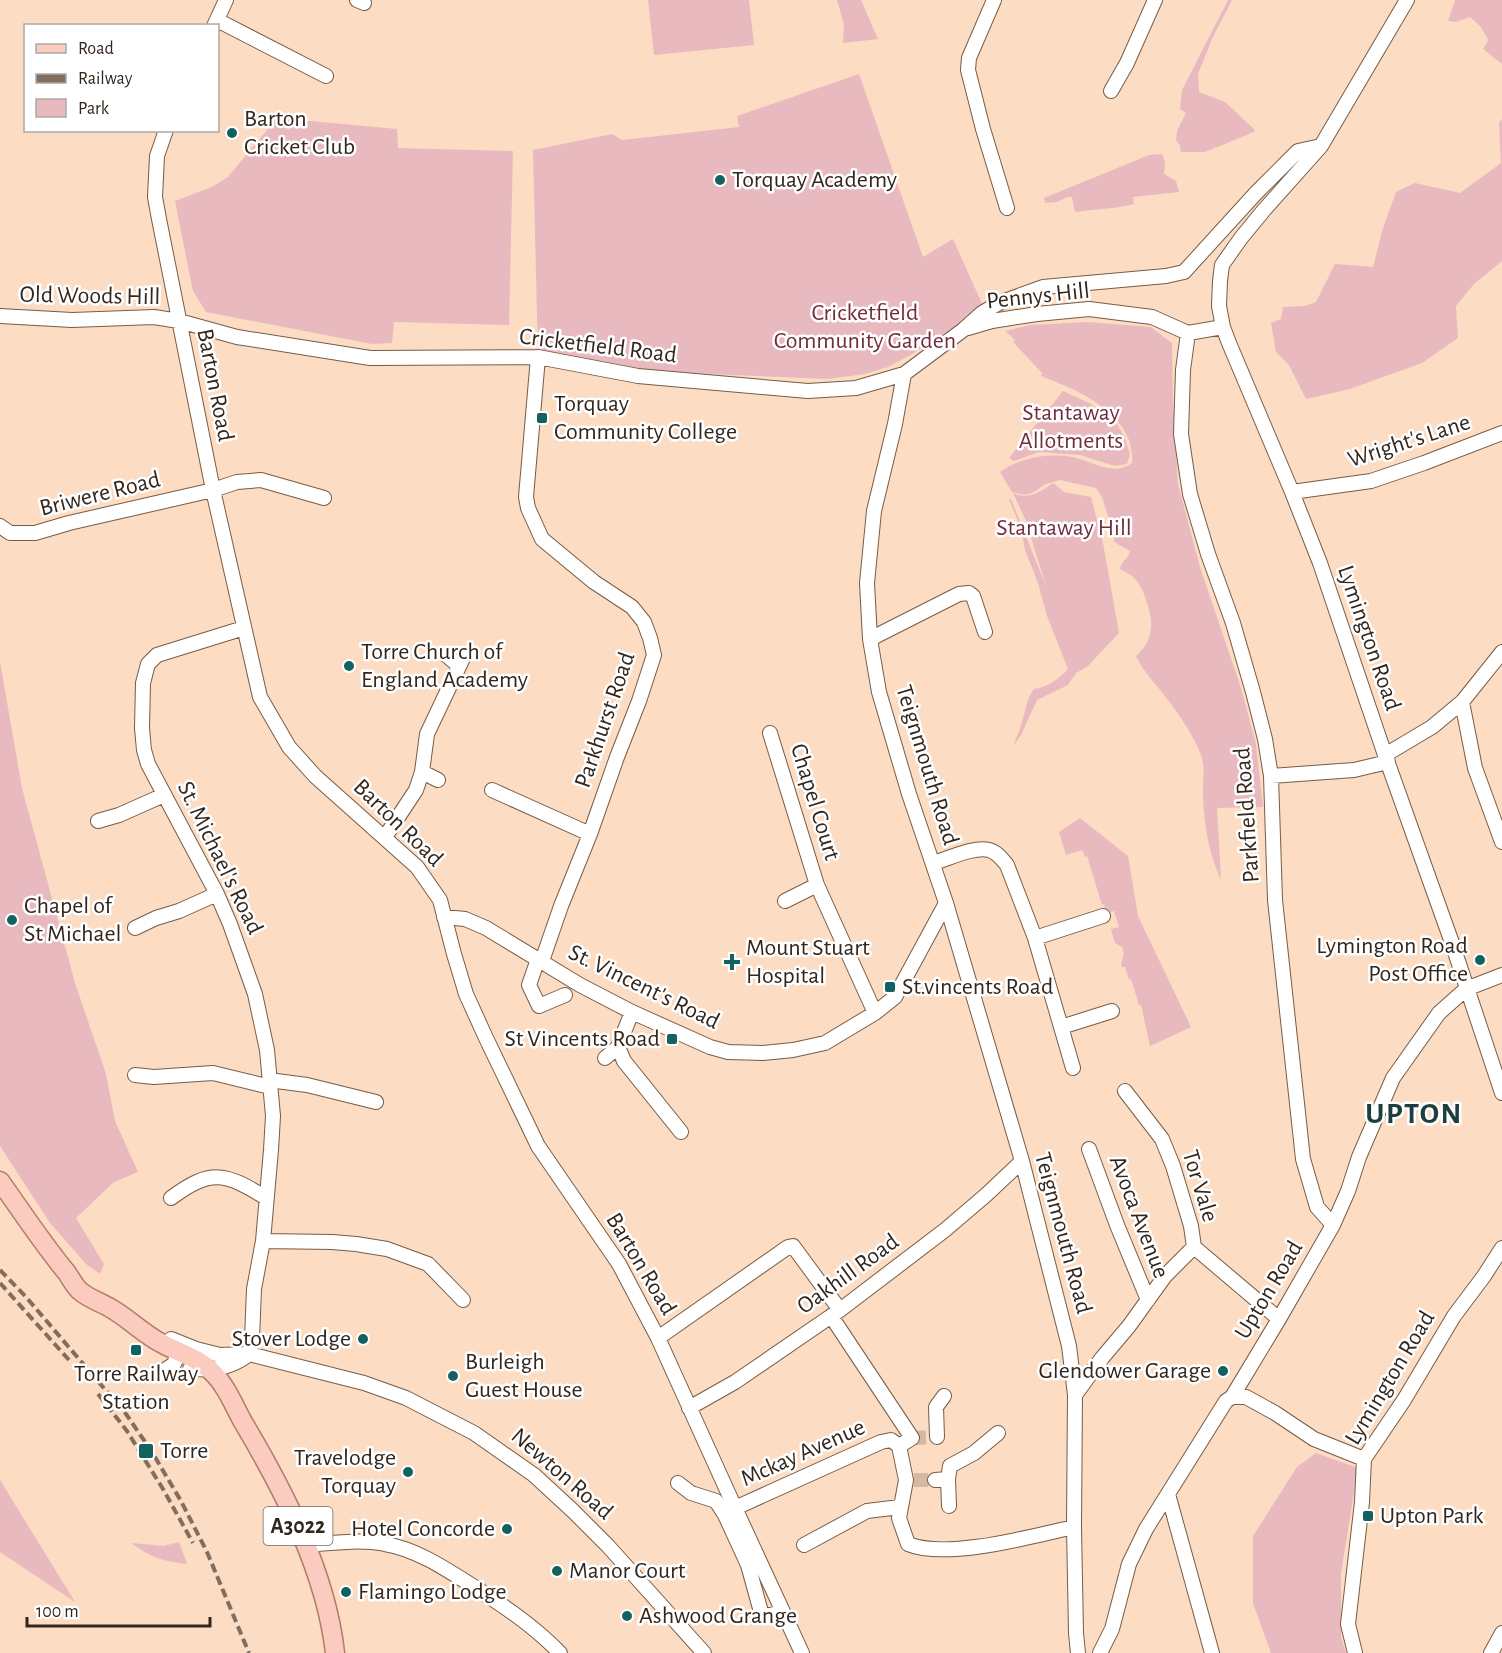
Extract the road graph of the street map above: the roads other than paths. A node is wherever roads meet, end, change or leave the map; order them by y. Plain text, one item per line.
1 (226, 0) edge
2 (994, 0) edge
3 (1155, 0) edge
4 (1407, 0) edge
5 (215, 23) edge
6 (219, 25) edge
7 (326, 76) dead end
8 (1111, 91) dead end
9 (165, 132) edge
10 (1321, 146) junction
11 (1007, 208) dead end
12 (0, 316) edge
13 (179, 321) junction
14 (1222, 327) junction
15 (963, 330) junction
16 (1188, 333) junction
17 (538, 357) junction
18 (904, 374) junction
19 (1502, 433) edge
20 (213, 490) junction
21 (1292, 492) junction
22 (324, 498) dead end
23 (0, 526) edge
24 (244, 628) junction
25 (985, 632) dead end
26 (870, 639) junction
27 (1502, 652) edge
28 (446, 655) dead end
29 (1462, 702) junction
30 (770, 733) dead end
31 (1387, 759) junction
32 (422, 772) junction
33 (1271, 776) junction
34 (438, 780) dead end
35 (492, 790) dead end
36 (164, 795) junction
37 (98, 821) dead end
38 (590, 834) junction
39 (385, 837) junction
40 (1502, 842) edge
41 (933, 863) junction
42 (817, 885) junction
43 (217, 894) junction
44 (785, 901) dead end
45 (946, 903) junction
46 (1103, 916) dead end
47 (444, 917) junction
48 (135, 928) dead end
49 (1035, 938) junction
50 (540, 960) junction
51 (1502, 975) edge
52 (1466, 989) junction
53 (564, 994) dead end
54 (1112, 1011) dead end
55 (632, 1012) junction
56 (875, 1013) junction
57 (1061, 1027) junction
58 (618, 1047) junction
59 (605, 1058) dead end
60 (1073, 1068) dead end
61 (135, 1075) dead end
62 (269, 1083) junction
63 (1125, 1091) dead end
64 (1502, 1093) edge
65 (376, 1102) dead end
66 (681, 1132) dead end
67 (1089, 1149) dead end
68 (1022, 1161) junction
69 (0, 1181) edge
70 (171, 1198) dead end
71 (266, 1198) junction
72 (1332, 1225) junction
73 (263, 1241) junction
74 (1194, 1247) junction
75 (1502, 1248) edge
76 (80, 1291) junction
77 (463, 1300) dead end
78 (1148, 1300) junction
79 (838, 1310) junction
80 (1279, 1319) junction
81 (138, 1326) junction
82 (658, 1338) junction
83 (249, 1354) junction
84 (238, 1363) junction
85 (177, 1364) junction
86 (211, 1370) junction
87 (225, 1389) junction
88 (1075, 1395) junction
89 (944, 1396) dead end
90 (1232, 1397) junction
91 (689, 1408) junction
92 (236, 1409) junction
93 (998, 1432) dead end
94 (937, 1437) dead end
95 (899, 1446) junction
96 (1364, 1459) junction
97 (678, 1483) dead end
98 (1168, 1494) junction
99 (948, 1506) dead end
100 (900, 1507) junction
101 (735, 1508) junction
102 (1074, 1527) junction
103 (306, 1545) junction
104 (804, 1545) dead end
105 (782, 1611) junction
106 (1502, 1633) edge
107 (335, 1653) edge
108 (560, 1653) edge
109 (704, 1653) edge
110 (802, 1653) edge
111 (1078, 1653) edge
112 (1100, 1653) edge
113 (1212, 1653) edge
114 (1355, 1653) edge
115 (1491, 1653) edge

1 - 5 street
2 - 11 street
3 - 8 street
4 - 10 street
6 - 7 street
9 - 13 street, Barton Road
10 - 14 street, Lymington Road
10 - 15 street
12 - 13 street, Old Woods Hill
13 - 17 street, Cricketfield Road
13 - 20 street, Barton Road
14 - 16 street
14 - 21 street, Lymington Road
15 - 16 street, Pennys Hill
15 - 18 street
16 - 33 street, Parkfield Road
17 - 18 street, Cricketfield Road
17 - 38 street, Parkhurst Road
18 - 26 street, Teignmouth Road
19 - 21 street, Wright's Lane
20 - 22 street, Briwere Road
20 - 23 street, Briwere Road
20 - 24 street, Barton Road
21 - 31 street, Lymington Road
24 - 36 street, St. Michael's Road
24 - 39 street, Barton Road
25 - 26 street
26 - 41 street, Teignmouth Road
27 - 29 street
28 - 32 street
29 - 31 street
29 - 40 street
30 - 42 street, Chapel Court
31 - 33 street
31 - 52 street, Lymington Road
32 - 34 street
32 - 39 street
33 - 72 street, Parkfield Road
35 - 38 street
36 - 37 street
36 - 43 street, St. Michael's Road
38 - 50 street, Parkhurst Road
39 - 47 street, Barton Road
41 - 45 street, Teignmouth Road
41 - 49 street
42 - 44 street, Chapel Court
42 - 56 street, Chapel Court
43 - 48 street
43 - 62 street, St. Michael's Road
45 - 56 street, St. Vincent's Road
45 - 68 street, Teignmouth Road
46 - 49 street
47 - 50 street, St. Vincent's Road
47 - 82 street, Barton Road
49 - 57 street
50 - 53 street, Parkhurst Road
50 - 55 street, St. Vincent's Road
51 - 52 street, Upton Road
52 - 64 street, Lymington Road
52 - 72 street, Upton Road
54 - 57 street
55 - 56 street, St. Vincent's Road
55 - 58 street
57 - 60 street
58 - 59 street
58 - 66 street
61 - 62 street
62 - 65 street
62 - 71 street, St. Michael's Road
63 - 74 street, Tor Vale
67 - 78 street, Avoca Avenue
68 - 79 street, Oakhill Road
68 - 88 street, Teignmouth Road
69 - 76 main road, Newton Road / A3022
70 - 71 street
71 - 73 street, St. Michael's Road
72 - 80 street, Upton Road
73 - 77 street
73 - 83 street, St. Michael's Road
74 - 78 street, Tor Vale
74 - 80 street, Tor Vale
75 - 96 street, Lymington Road
76 - 81 main road, Newton Road / A3022
76 - 85 main road, A3022
78 - 88 street, Tor Vale
79 - 82 street
79 - 91 street, Oakhill Road
79 - 95 street
80 - 90 street, Upton Road
81 - 83 street, Newton Road
81 - 85 main road, A3022
82 - 91 street, Barton Road
83 - 84 street
83 - 109 street, Newton Road
84 - 86 street
84 - 87 street
85 - 86 main road, A3022
85 - 92 main road, A3022
86 - 87 main road, A3022
87 - 92 main road, A3022
88 - 102 street, Teignmouth Road
89 - 94 street
90 - 96 street
90 - 98 street, Upton Road
91 - 101 street, Barton Road
92 - 103 main road, A3022
93 - 99 street
95 - 100 street, Mckay Avenue
95 - 101 street, Mckay Avenue
96 - 114 street, Lymington Road
97 - 105 street
98 - 112 street, Upton Road
98 - 113 street
100 - 102 street, Mckay Avenue
100 - 104 street
101 - 105 street, Barton Road
102 - 111 street, Teignmouth Road
103 - 107 main road, A3022
103 - 108 street
105 - 110 street, Barton Road
106 - 115 street

